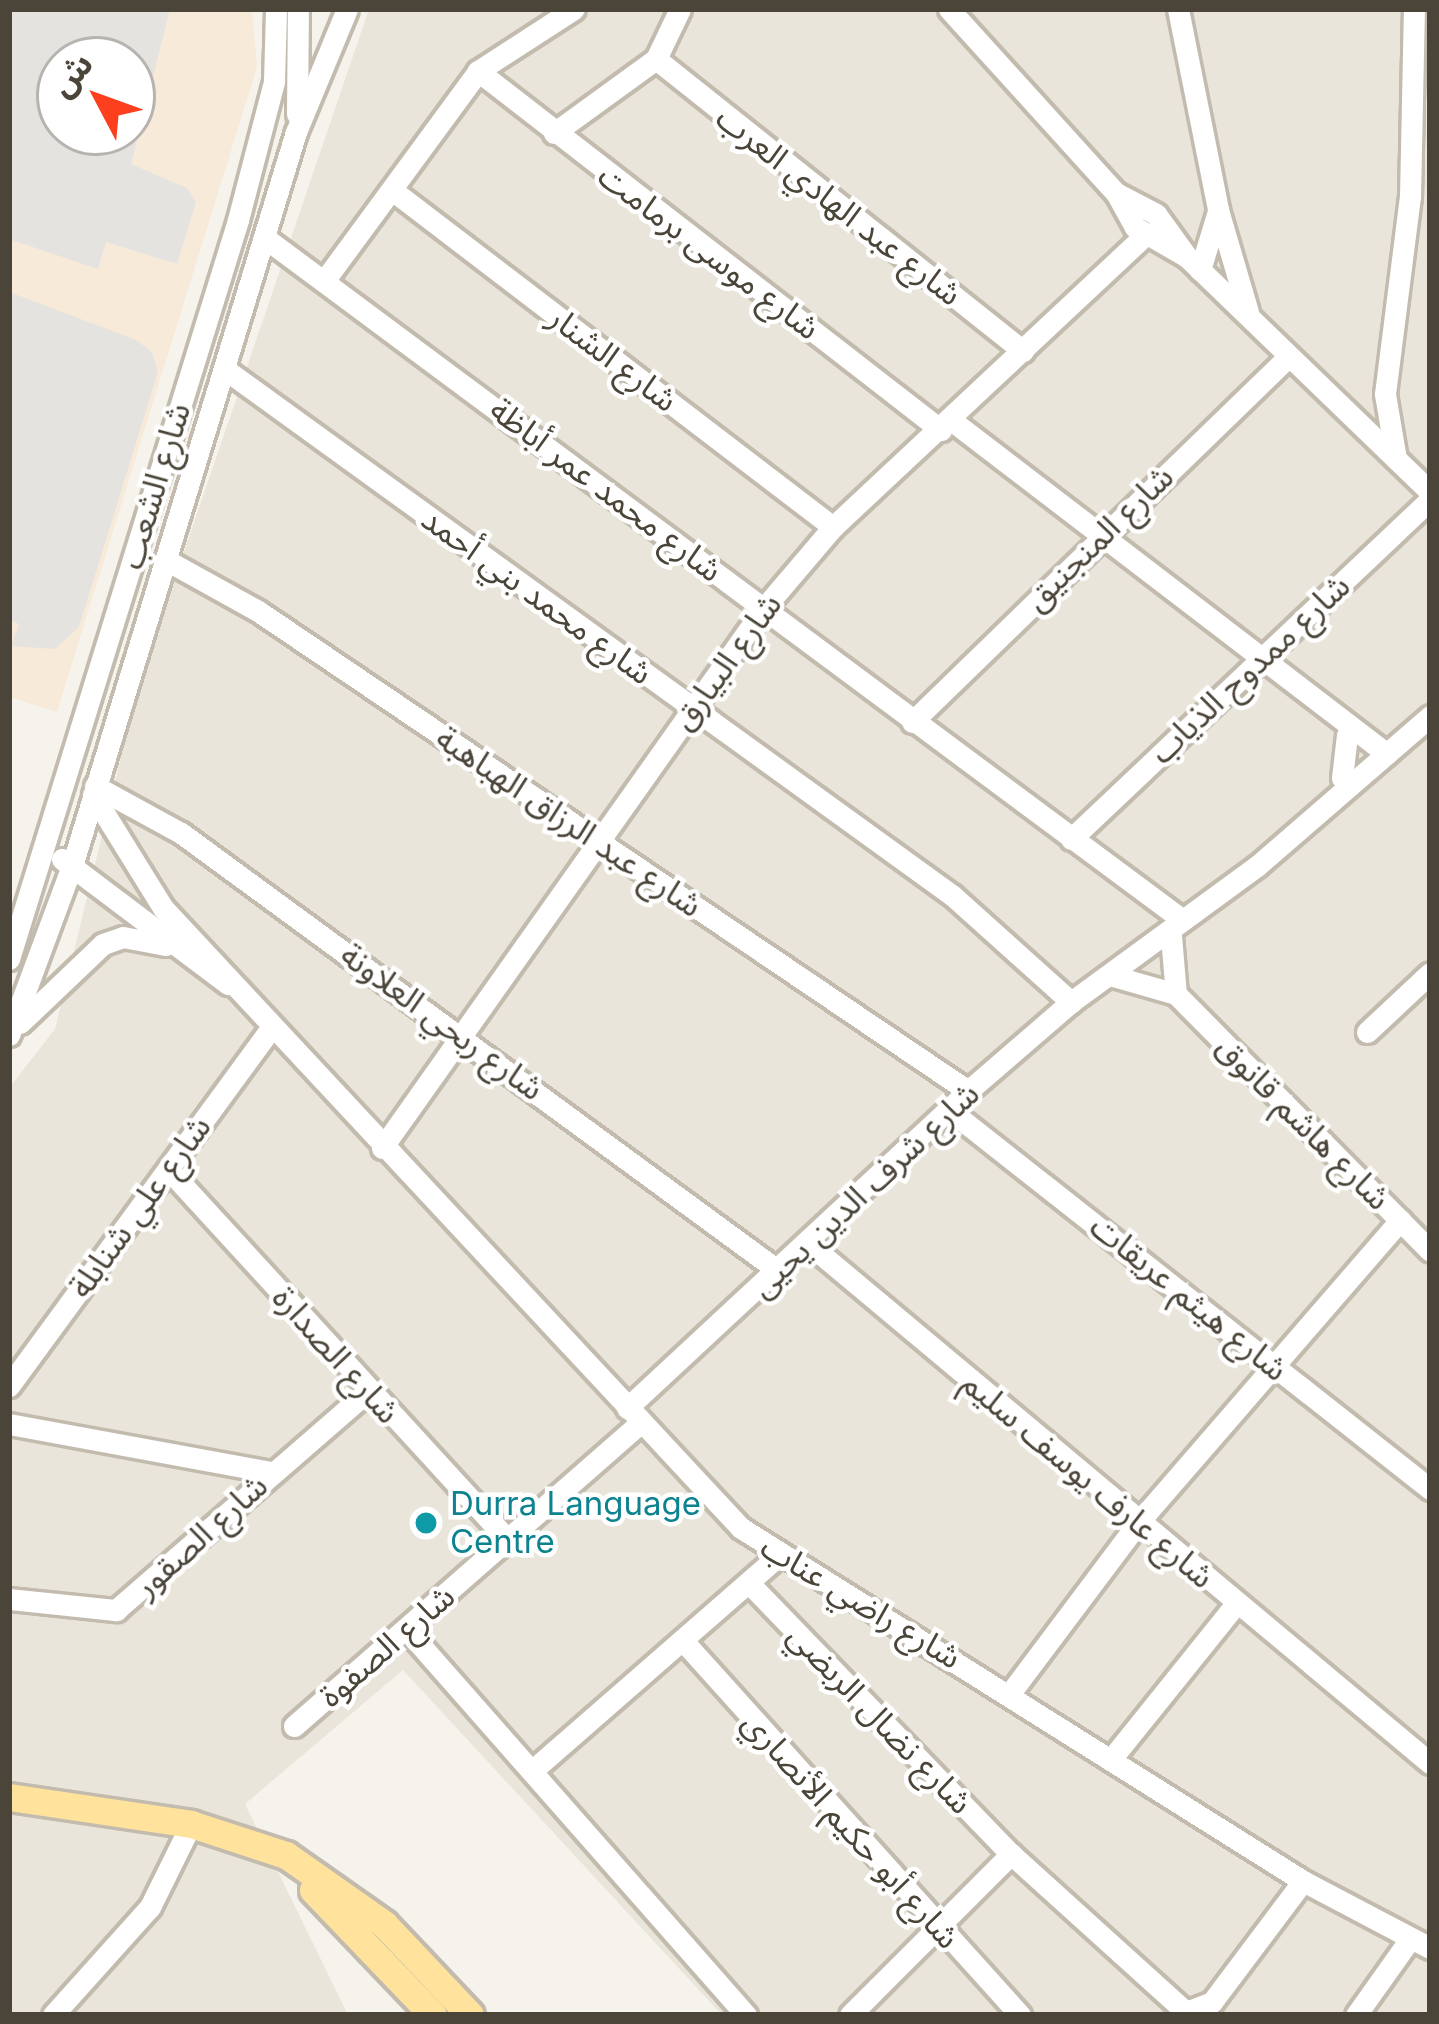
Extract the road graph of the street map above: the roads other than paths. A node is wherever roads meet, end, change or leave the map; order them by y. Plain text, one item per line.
1 (276, 9) edge
2 (298, 9) edge
3 (347, 9) edge
4 (536, 9) edge
5 (574, 9) edge
6 (680, 9) edge
7 (949, 9) edge
8 (1178, 9) edge
9 (1419, 16) edge
10 (529, 33) junction
11 (656, 58) junction
12 (478, 71) junction
13 (296, 133) junction
14 (554, 134) junction
15 (392, 190) junction
16 (1116, 193) junction
17 (1218, 210) junction
18 (1144, 236) junction
19 (1176, 236) junction
20 (266, 238) junction
21 (1201, 270) junction
22 (324, 281) junction
23 (1253, 322) junction
24 (1023, 351) junction
25 (1288, 357) junction
26 (226, 370) junction
27 (1385, 394) junction
28 (1343, 407) junction
29 (946, 425) junction
30 (170, 432) junction
31 (201, 444) junction
32 (1396, 459) junction
33 (1430, 496) edge
34 (833, 527) junction
35 (1099, 536) junction
36 (166, 560) junction
37 (764, 608) junction
38 (1259, 658) junction
39 (1430, 702) edge
40 (692, 709) junction
41 (1430, 716) edge
42 (912, 722) junction
43 (1398, 728) junction
44 (1350, 731) junction
45 (1376, 755) junction
46 (1342, 778) junction
47 (94, 790) junction
48 (1072, 839) junction
49 (599, 842) junction
50 (46, 848) junction
51 (72, 866) junction
52 (1219, 890) junction
53 (1173, 926) junction
54 (171, 946) junction
55 (9, 958) edge
56 (1141, 961) junction
57 (1430, 973) edge
58 (1106, 976) junction
59 (234, 987) junction
60 (1176, 994) junction
61 (1071, 1002) junction
62 (271, 1028) junction
63 (1367, 1032) dead end
64 (10, 1033) edge
65 (462, 1036) junction
66 (968, 1091) junction
67 (948, 1109) junction
68 (382, 1148) junction
69 (168, 1168) junction
70 (1400, 1220) junction
71 (810, 1246) junction
72 (1430, 1251) edge
73 (780, 1272) junction
74 (1272, 1364) junction
75 (9, 1386) edge
76 (367, 1392) junction
77 (634, 1415) junction
78 (9, 1424) edge
79 (270, 1472) junction
80 (1430, 1489) edge
81 (1138, 1524) junction
82 (508, 1539) junction
83 (778, 1556) junction
84 (750, 1584) junction
85 (9, 1599) edge
86 (1236, 1604) junction
87 (408, 1631) junction
88 (685, 1643) junction
89 (1011, 1692) junction
90 (294, 1726) dead end
91 (1112, 1758) junction
92 (1430, 1763) edge
93 (534, 1769) junction
94 (9, 1797) edge
95 (190, 1825) junction
96 (268, 1853) junction
97 (1011, 1854) junction
98 (1303, 1881) junction
99 (936, 1929) junction
100 (1420, 1943) edge
101 (53, 2015) edge
102 (434, 2015) edge
103 (470, 2015) edge
104 (746, 2015) edge
105 (850, 2015) edge
106 (1021, 2015) edge
107 (1356, 2015) edge

1 - 30 street, شارع الشعب
2 - 13 street, شارع الشعب
3 - 13 street, شارع الشعب
4 - 10 street
5 - 10 street
6 - 11 street
7 - 16 street
8 - 17 street
9 - 27 street
10 - 12 street
11 - 14 street
11 - 24 street, شارع عبد الهادي العرب
12 - 14 street, شارع موسى برمامت
12 - 15 street
13 - 20 street, شارع الشعب
14 - 29 street, شارع موسى برمامت
15 - 22 street
15 - 34 street, شارع الشنار
16 - 18 street
16 - 19 street
17 - 19 street
17 - 21 street
17 - 23 street
18 - 21 street
18 - 24 street, شارع البيارق
19 - 21 street
20 - 22 street, شارع محمد عمر أباظة
20 - 26 street, شارع الشعب
21 - 23 street
22 - 37 street, شارع محمد عمر أباظة
23 - 25 street
24 - 29 street, شارع البيارق
25 - 28 street
25 - 35 street, شارع المنجنيق
26 - 31 street, شارع الشعب
26 - 40 street, شارع محمد بني أحمد
27 - 28 street
27 - 32 street
28 - 32 street
29 - 34 street, شارع البيارق
29 - 35 street, شارع موسى برمامت
30 - 31 street
30 - 50 street, شارع الشعب
31 - 36 street, شارع الشعب
32 - 33 street
33 - 38 street, شارع ممدوح الذياب
34 - 37 street, شارع البيارق
35 - 38 street, شارع موسى برمامت
35 - 42 street, شارع المنجنيق
36 - 47 street, شارع الشعب
36 - 49 street, شارع عبد الرزاق الهباهبة
37 - 40 street, شارع البيارق
37 - 42 street, شارع محمد عمر أباظة
38 - 44 street, شارع موسى برمامت
38 - 48 street, شارع ممدوح الذياب
39 - 43 street, شارع شرف الدين يحيى
40 - 49 street, شارع البيارق
40 - 61 street, شارع محمد بني أحمد
41 - 45 street, شارع شرف الدين يحيى
42 - 48 street, شارع محمد عمر أباظة
43 - 44 street
43 - 45 street, شارع شرف الدين يحيى
44 - 45 street, شارع موسى برمامت
44 - 46 street
45 - 46 street, شارع شرف الدين يحيى
45 - 52 street, شارع شرف الدين يحيى
46 - 52 street, شارع شرف الدين يحيى
47 - 51 street, شارع الشعب
47 - 59 street, شارع راضي عناب
47 - 65 street, شارع ربحي العلاونة
48 - 53 street, شارع محمد عمر أباظة
49 - 65 street, شارع البيارق
49 - 66 street, شارع عبد الرزاق الهباهبة
50 - 51 street, شارع راضي عناب
50 - 55 street, شارع الشعب
51 - 54 street, شارع راضي عناب
51 - 64 street, شارع الشعب
52 - 53 street, شارع شرف الدين يحيى
53 - 56 street, شارع شرف الدين يحيى
53 - 60 street
54 - 59 street, شارع راضي عناب
54 - 64 street
56 - 58 street, شارع شرف الدين يحيى
56 - 58 street, شارع هاشم قانوق
56 - 60 street, شارع هاشم قانوق
57 - 63 street
58 - 61 street, شارع شرف الدين يحيى
59 - 62 street, شارع راضي عناب
60 - 70 street, شارع هاشم قانوق
61 - 66 street, شارع شرف الدين يحيى
62 - 68 street, شارع راضي عناب
62 - 69 street, شارع علي شنابلة
65 - 68 street, شارع البيارق
65 - 73 street, شارع ربحي العلاونة
66 - 67 street, شارع شرف الدين يحيى
67 - 71 street, شارع شرف الدين يحيى
67 - 74 street, شارع هيثم عريقات
68 - 77 street, شارع راضي عناب
69 - 75 street, شارع علي شنابلة
69 - 76 street, شارع الصدارة
70 - 72 street, شارع هاشم قانوق
70 - 74 street
71 - 73 street, شارع شرف الدين يحيى
71 - 81 street, شارع عارف يوسف سليم
73 - 77 street, شارع شرف الدين يحيى
74 - 80 street, شارع هيثم عريقات
74 - 81 street
76 - 79 street, شارع الصقور
76 - 82 street, شارع الصدارة
77 - 82 street, شارع الصفوة
77 - 83 street, شارع راضي عناب
78 - 79 street
79 - 85 street, شارع الصقور
81 - 86 street, شارع عارف يوسف سليم
81 - 89 street
82 - 87 street, شارع الصفوة
83 - 84 street
83 - 89 street, شارع راضي عناب
84 - 88 street
84 - 97 street, شارع نضال الربضي
86 - 91 street
86 - 92 street, شارع عارف يوسف سليم
87 - 90 street, شارع الصفوة
87 - 93 street
88 - 93 street
88 - 99 street, شارع أبو حكيم الأنصاري
89 - 91 street, شارع راضي عناب
91 - 98 street, شارع راضي عناب
93 - 104 street
94 - 95 main road
95 - 96 main road
95 - 101 street
96 - 102 main road
96 - 103 main road
97 - 98 street, شارع نضال الربضي
97 - 99 street
98 - 100 street, شارع راضي عناب
99 - 105 street
99 - 106 street, شارع أبو حكيم الأنصاري
100 - 107 street

